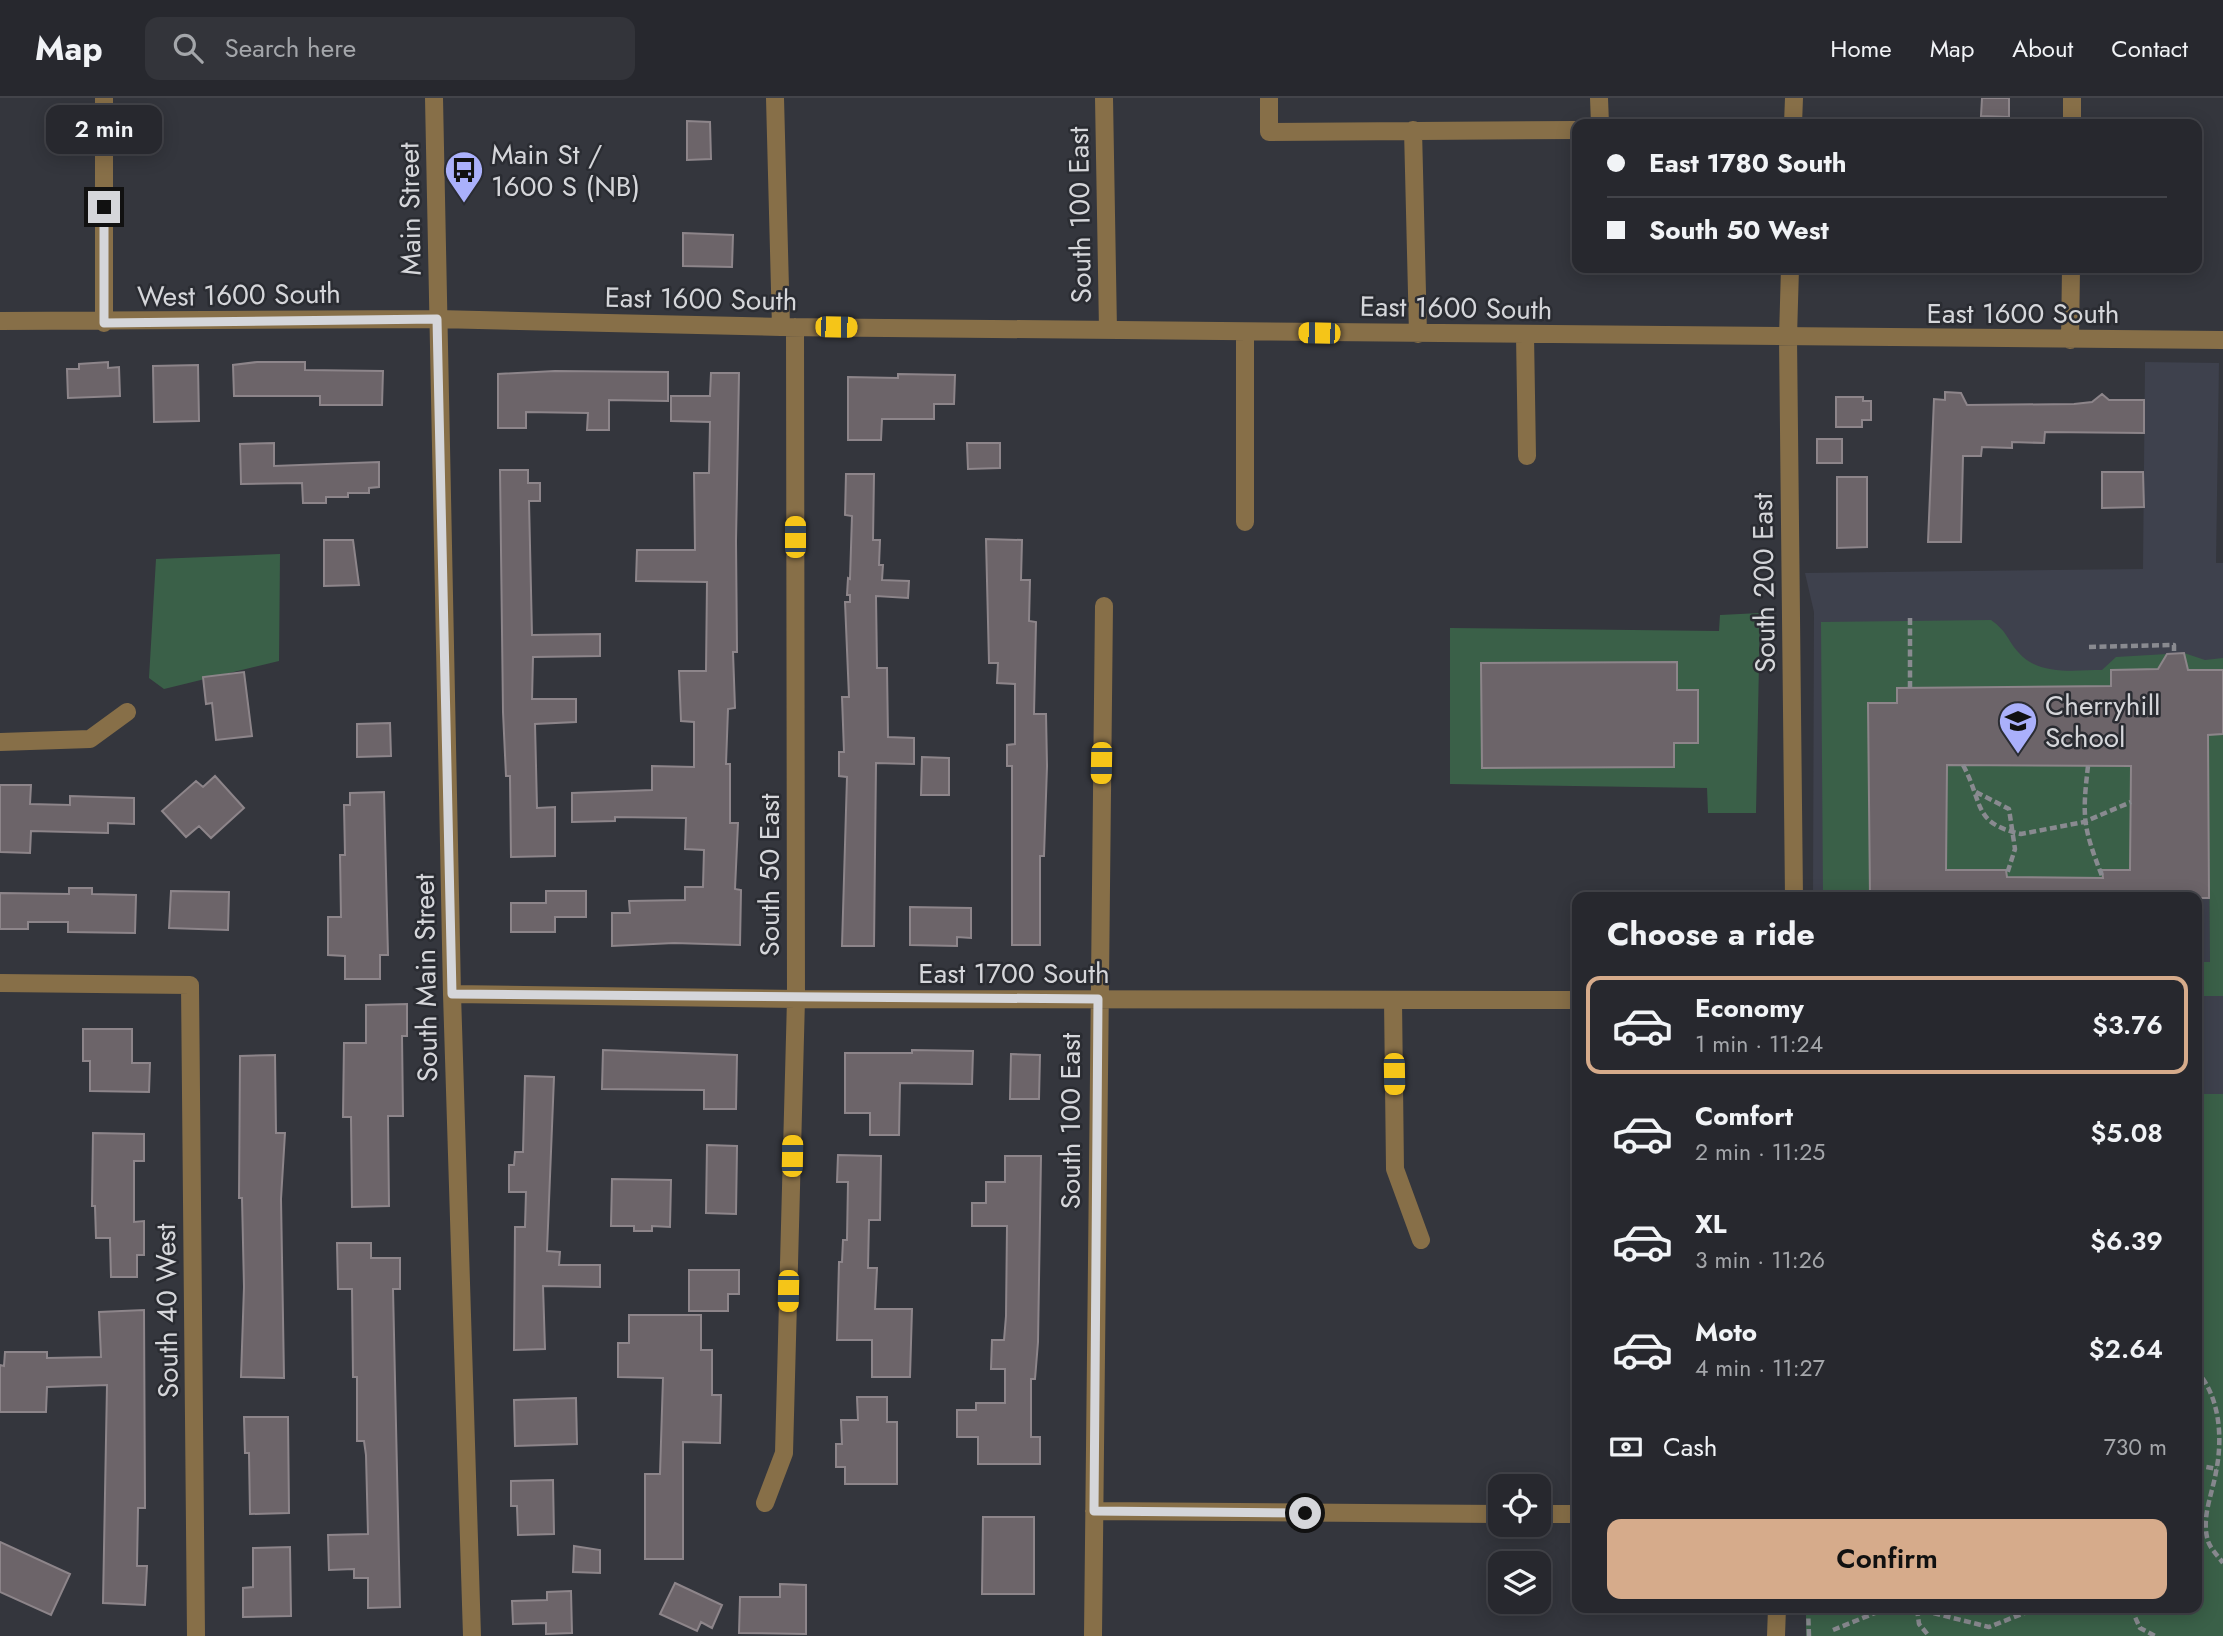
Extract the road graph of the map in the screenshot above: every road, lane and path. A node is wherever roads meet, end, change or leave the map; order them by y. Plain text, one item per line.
1 (104, 98) edge
2 (434, 98) edge
3 (775, 98) edge
4 (1104, 98) edge
5 (1269, 98) edge
6 (1600, 98) edge
7 (1794, 98) edge
8 (2072, 98) edge
9 (1600, 119) edge
10 (1793, 119) edge
11 (2071, 119) edge
12 (1413, 130) junction
13 (1572, 130) edge
14 (1790, 273) edge
15 (2071, 273) edge
16 (437, 319) junction
17 (0, 321) edge
18 (104, 323) junction
19 (788, 327) junction
20 (1108, 330) junction
21 (1245, 332) junction
22 (1418, 334) junction
23 (1525, 335) junction
24 (1788, 337) junction
25 (2070, 340) junction
26 (2223, 340) edge
27 (1527, 456) dead end
28 (1245, 522) dead end
29 (1104, 606) dead end
30 (1910, 616) dead end
31 (2089, 647) dead end
32 (2174, 653) dead end
33 (1910, 688) dead end
34 (127, 712) dead end
35 (0, 742) edge
36 (1964, 765) dead end
37 (2088, 766) dead end
38 (1976, 792) junction
39 (2131, 802) dead end
40 (2084, 821) junction
41 (2014, 833) junction
42 (2007, 874) dead end
43 (2102, 876) dead end
44 (1794, 892) edge
45 (0, 983) edge
46 (452, 994) junction
47 (796, 999) junction
48 (1098, 999) junction
49 (1393, 1000) junction
50 (1572, 1000) edge
51 (1421, 1240) dead end
52 (2202, 1379) edge
53 (2202, 1466) edge
54 (2217, 1469) junction
55 (765, 1503) dead end
56 (1094, 1511) junction
57 (1488, 1514) edge
58 (1551, 1514) edge
59 (1572, 1514) edge
60 (2223, 1563) edge
61 (1777, 1613) edge
62 (1808, 1613) edge
63 (1875, 1613) edge
64 (1918, 1613) edge
65 (1933, 1613) edge
66 (2024, 1613) edge
67 (2133, 1613) edge
68 (1833, 1629) dead end
69 (196, 1636) edge
70 (472, 1636) edge
71 (1093, 1636) edge
72 (1776, 1636) edge
73 (1808, 1636) edge
74 (1929, 1636) edge
75 (2155, 1636) edge

1 - 18 street
2 - 16 street, Main Street
3 - 19 street, South 50 East
4 - 20 street, South 100 East
5 - 12 street
6 - 9 street
7 - 10 street
8 - 11 street
12 - 13 street
12 - 22 street
14 - 24 street, South 200 East
15 - 25 street
16 - 18 street, West 1600 South
16 - 19 street, East 1600 South
16 - 46 street, South Main Street
17 - 18 street, West 1600 South
19 - 20 street, East 1600 South
19 - 47 street, South 50 East
20 - 21 street, East 1600 South
21 - 22 street, East 1600 South
21 - 28 street
22 - 23 street, East 1600 South
23 - 24 street, East 1600 South
23 - 27 street
24 - 25 street, East 1600 South
24 - 44 street, South 200 East
25 - 26 street, East 1600 South
29 - 48 street, South 100 East
30 - 33 path
31 - 32 path
34 - 35 street
36 - 38 path
37 - 40 path
38 - 41 path
38 - 41 path
39 - 40 path
40 - 41 path
40 - 43 path
41 - 42 path
45 - 69 street, South 40 West
46 - 47 street, East 1700 South
46 - 70 street, South Main Street
47 - 48 street, East 1700 South
47 - 55 street, South 50 East
48 - 49 street, East 1700 South
48 - 56 street, South 100 East
49 - 50 street, East 1700 South
49 - 51 street
52 - 54 path
53 - 54 path
54 - 60 path
56 - 57 street
56 - 71 street, South 100 East
58 - 59 street
61 - 72 street
62 - 73 path
63 - 68 path
64 - 74 path
65 - 66 path
67 - 75 path

